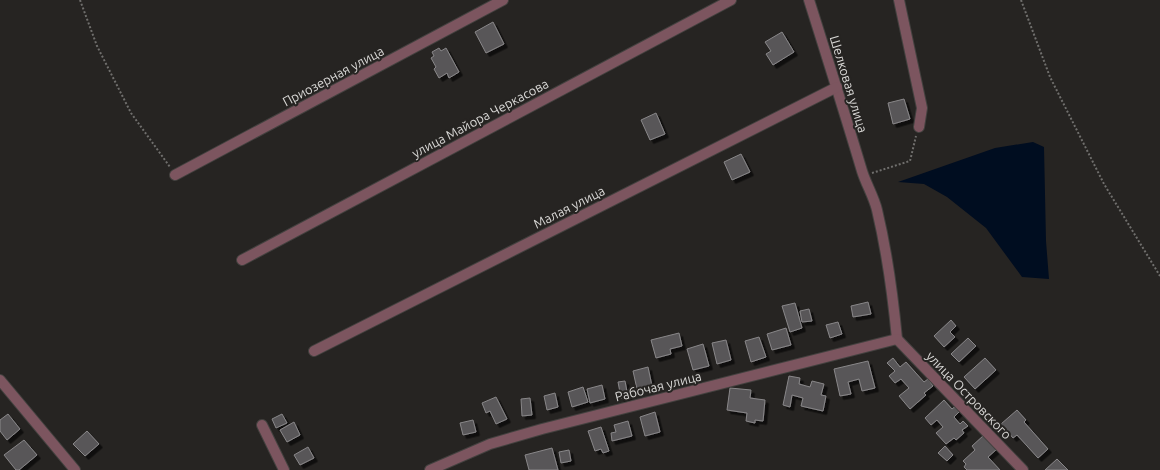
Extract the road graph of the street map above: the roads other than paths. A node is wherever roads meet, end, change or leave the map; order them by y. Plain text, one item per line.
1 (503, 0) edge
2 (731, 0) edge
3 (809, 0) edge
4 (899, 0) edge
5 (837, 86) junction
6 (919, 127) road end
7 (175, 175) road end
8 (242, 260) dead end
9 (897, 339) junction
10 (314, 351) dead end
11 (0, 380) edge
12 (262, 425) dead end
13 (75, 470) edge
14 (284, 470) edge
15 (430, 470) edge
16 (1023, 470) edge

1 - 7 street, Приозерная улица
2 - 8 street, улица Майора Черкасова
3 - 5 street, Шелковая улица
4 - 6 street
5 - 9 street, Шелковая улица
5 - 10 street, Малая улица
9 - 15 street, Рабочая улица
9 - 16 street, улица Островского
11 - 13 street
12 - 14 street

